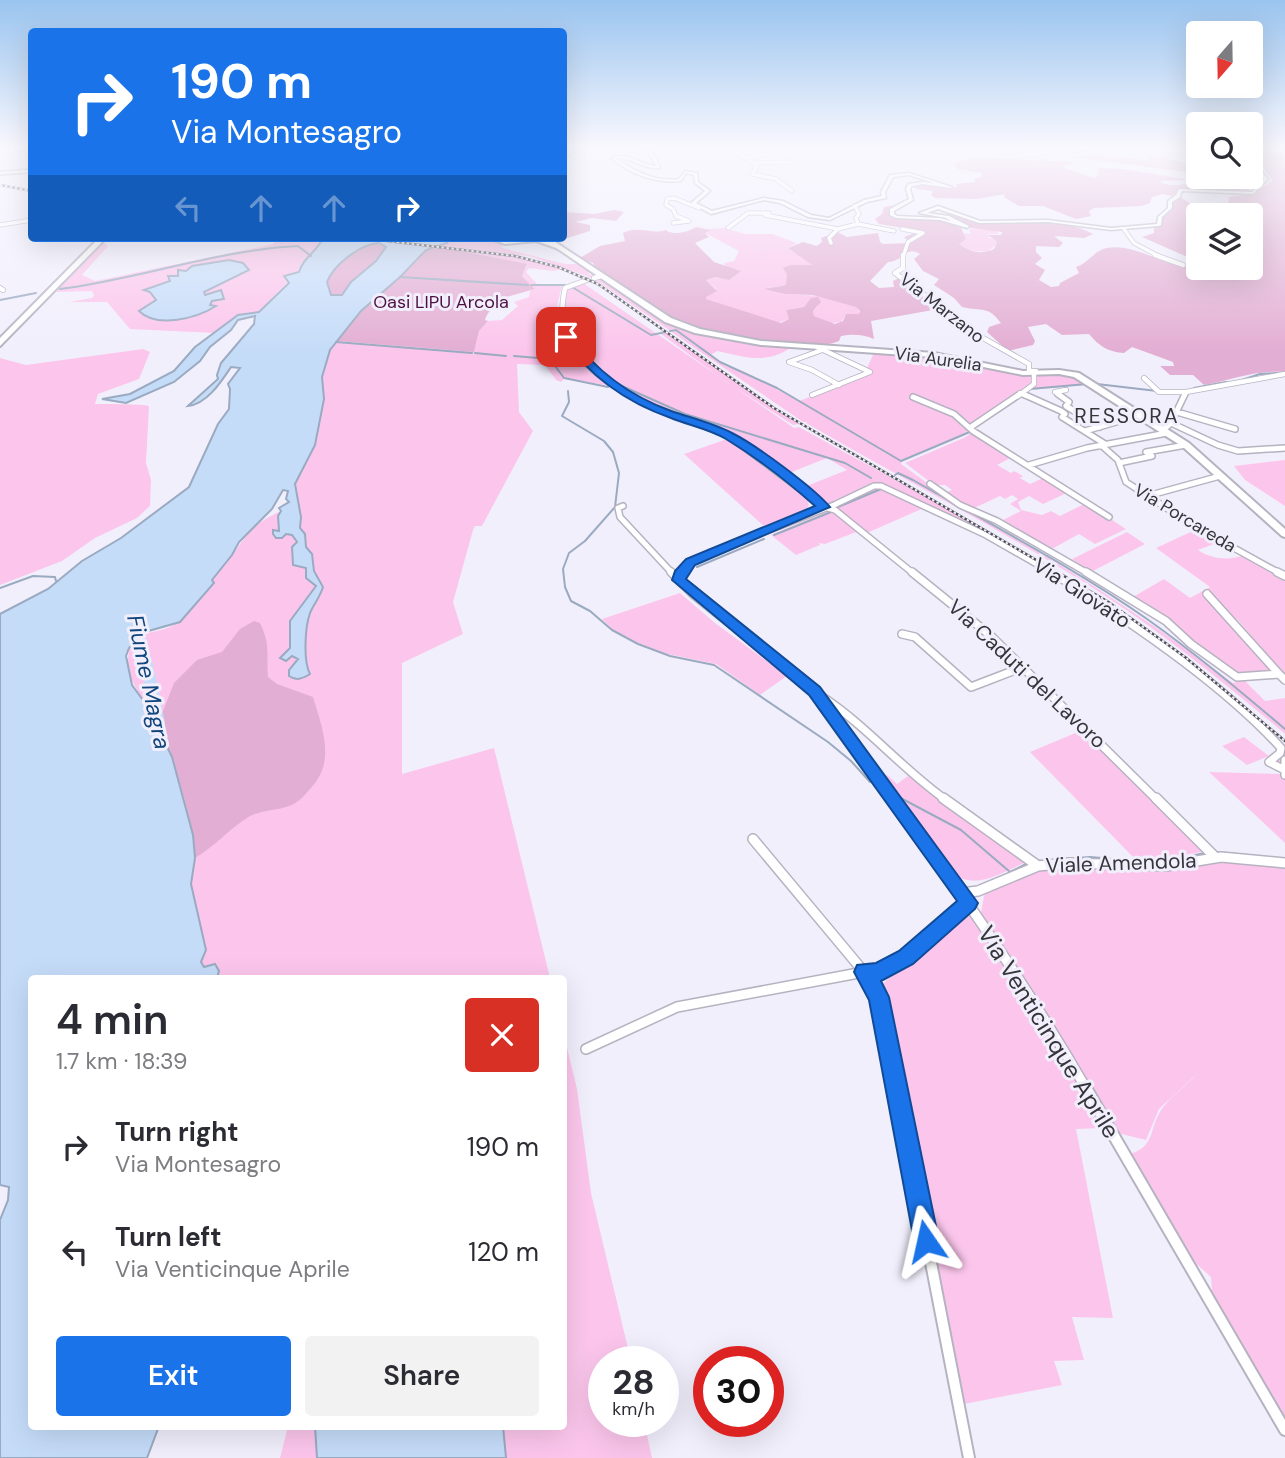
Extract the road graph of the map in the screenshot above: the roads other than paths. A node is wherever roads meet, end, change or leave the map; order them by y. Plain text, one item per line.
1 (675, 215) edge
2 (745, 215) edge
3 (765, 215) dead end
4 (777, 215) edge
5 (808, 215) edge
6 (839, 215) edge
7 (858, 215) edge
8 (894, 215) edge
9 (936, 215) edge
10 (958, 215) edge
11 (1162, 215) edge
12 (28, 221) edge
13 (793, 221) junction
14 (673, 223) dead end
15 (858, 224) junction
16 (0, 225) edge
17 (727, 228) dead end
18 (838, 229) junction
19 (902, 229) dead end
20 (1124, 229) junction
21 (894, 231) dead end
22 (94, 242) edge
23 (98, 242) edge
24 (546, 242) edge
25 (551, 242) edge
26 (831, 243) dead end
27 (560, 248) junction
28 (88, 251) junction
29 (1183, 265) dead end
30 (587, 280) dead end
31 (0, 337) edge
32 (0, 343) edge
33 (819, 349) junction
34 (837, 354) junction
35 (1054, 372) junction
36 (1034, 374) junction
37 (1285, 374) edge
38 (1144, 377) dead end
39 (839, 385) junction
40 (1066, 390) dead end
41 (1186, 393) junction
42 (1022, 394) junction
43 (812, 395) dead end
44 (913, 397) dead end
45 (1177, 412) junction
46 (1140, 415) junction
47 (971, 426) junction
48 (1100, 427) junction
49 (1167, 428) junction
50 (1235, 429) dead end
51 (1085, 431) junction
52 (1103, 445) junction
53 (1186, 445) junction
54 (1285, 448) edge
55 (1119, 463) junction
56 (1029, 465) junction
57 (1220, 476) junction
58 (930, 484) dead end
59 (1147, 496) junction
60 (622, 506) dead end
61 (824, 507) junction
62 (1109, 517) dead end
63 (1285, 534) edge
64 (1285, 576) edge
65 (679, 580) junction
66 (1207, 594) dead end
67 (902, 634) dead end
68 (1023, 667) junction
69 (1279, 674) junction
70 (1285, 680) edge
71 (815, 691) junction
72 (1284, 768) edge
73 (753, 839) dead end
74 (1213, 854) junction
75 (1033, 862) junction
76 (1285, 863) edge
77 (961, 893) junction
78 (969, 903) junction
79 (864, 972) junction
80 (586, 1049) dead end
81 (1285, 1430) edge
82 (969, 1458) edge

1 - 14 street
2 - 17 street
3 - 13 street
4 - 13 street
5 - 6 street
7 - 15 street
8 - 9 street
10 - 20 street
11 - 20 street
12 - 16 street
13 - 18 street
15 - 18 street
15 - 21 street
18 - 26 street
19 - 35 street, Via Marzano
20 - 29 street
22 - 28 highway
23 - 28 highway
24 - 27 main road
25 - 27 main road, Via Aurelia
27 - 33 main road, Via Aurelia
28 - 31 highway
28 - 32 highway
30 - 61 street, Via Caduti del Lavoro
33 - 34 main road, Via Aurelia
33 - 39 street
34 - 36 main road, Via Aurelia
34 - 39 street
35 - 36 main road, Via Aurelia
35 - 46 main road, Via Aurelia
36 - 42 street
37 - 41 street
38 - 41 street
39 - 43 street
40 - 48 street
41 - 45 street
42 - 47 street
42 - 51 street, Via Porcareda
44 - 47 street
45 - 49 street
45 - 50 street
46 - 48 street
46 - 49 main road, Via Aurelia
47 - 56 street
48 - 51 street
49 - 52 street
49 - 53 main road, Via Aurelia
49 - 54 street
51 - 52 street, Via Porcareda
52 - 55 street, Via Porcareda
52 - 56 street
53 - 55 street
53 - 57 main road, Via Aurelia
55 - 59 street, Via Porcareda
56 - 62 street
57 - 59 street
57 - 63 main road, Via Aurelia
58 - 69 street
59 - 64 street, Via Porcareda
60 - 65 street, Via Venticinque Aprile
61 - 65 street
61 - 68 street, Via Caduti del Lavoro
61 - 72 street, Via Giovato
65 - 71 street, Via Venticinque Aprile
66 - 69 street
67 - 68 street
68 - 74 street, Via Caduti del Lavoro
69 - 70 street
71 - 75 street
71 - 77 street, Via Venticinque Aprile
73 - 79 street
74 - 75 street, Viale Amendola
74 - 76 street, Viale Amendola
75 - 77 street, Viale Amendola
77 - 78 street, Via Venticinque Aprile
78 - 79 street
78 - 81 street, Via Venticinque Aprile
79 - 80 street
79 - 82 street

